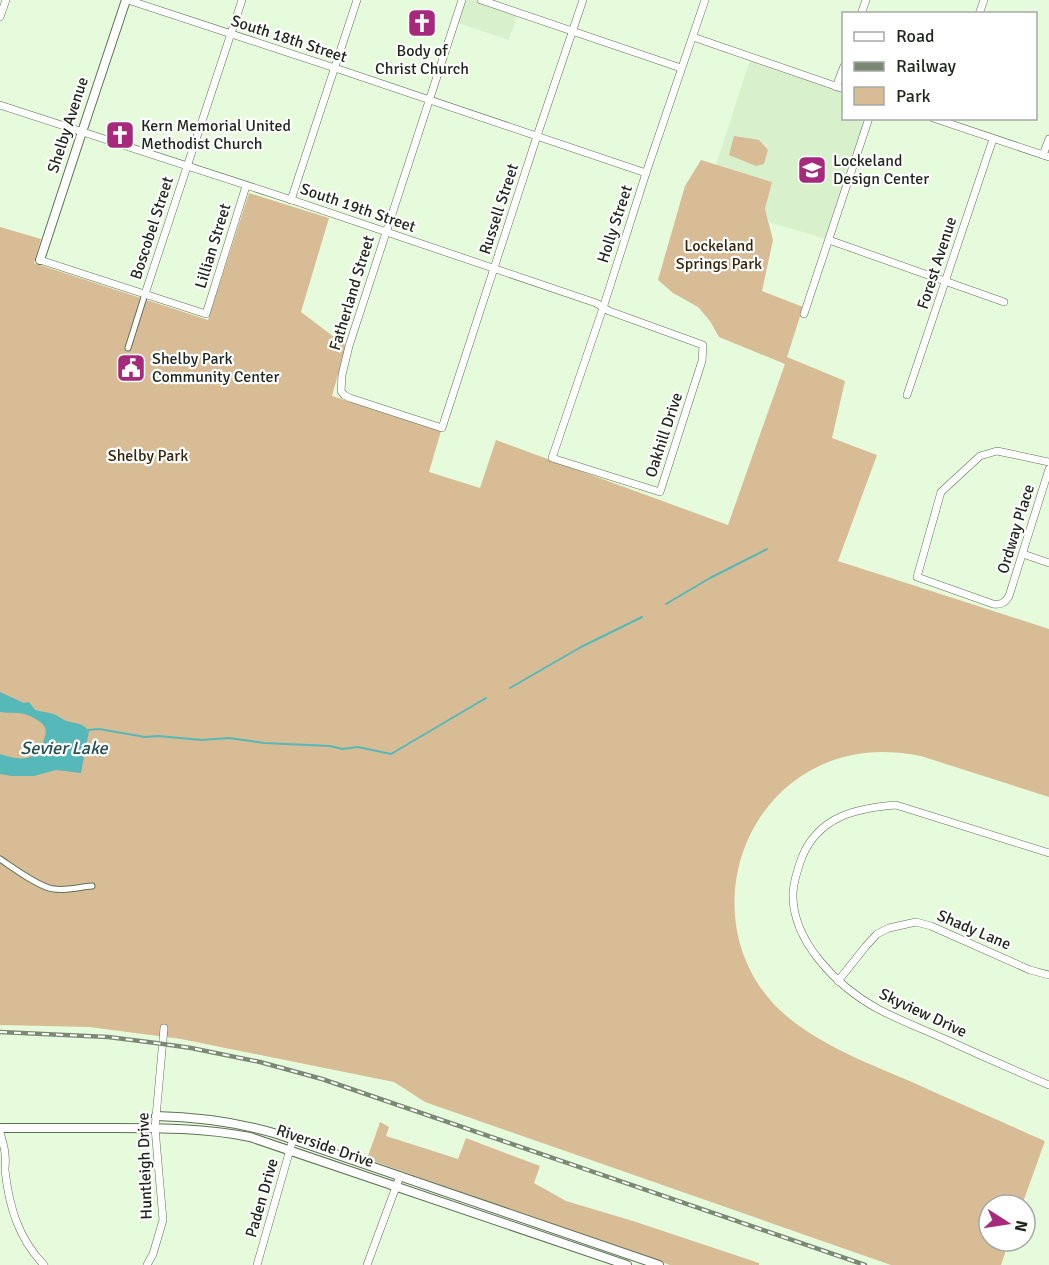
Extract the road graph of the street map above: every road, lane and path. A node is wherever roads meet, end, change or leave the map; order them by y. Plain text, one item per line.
1 (6, 0) edge
2 (127, 0) edge
3 (242, 0) edge
4 (357, 0) edge
5 (462, 0) edge
6 (481, 0) edge
7 (583, 0) edge
8 (705, 0) edge
9 (0, 17) edge
10 (572, 31) junction
11 (231, 34) junction
12 (693, 37) junction
13 (335, 68) junction
14 (681, 68) junction
15 (840, 88) edge
16 (429, 100) junction
17 (0, 105) edge
18 (867, 120) edge
19 (941, 120) edge
20 (82, 132) junction
21 (537, 136) junction
22 (993, 139) junction
23 (1049, 139) edge
24 (1046, 156) edge
25 (187, 166) junction
26 (646, 173) junction
27 (246, 186) junction
28 (291, 200) junction
29 (386, 232) junction
30 (829, 240) junction
31 (40, 260) joint
32 (494, 269) junction
33 (945, 282) junction
34 (145, 294) junction
35 (1004, 302) dead end
36 (603, 308) junction
37 (804, 314) dead end
38 (703, 345) joint
39 (128, 348) dead end
40 (908, 395) dead end
41 (442, 428) joint
42 (552, 458) joint
43 (1049, 462) edge
44 (1049, 470) edge
45 (1023, 554) junction
46 (1049, 563) edge
47 (1049, 853) edge
48 (0, 859) edge
49 (92, 886) dead end
50 (1049, 975) edge
51 (838, 981) junction
52 (164, 1028) dead end
53 (1049, 1085) edge
54 (156, 1116) junction
55 (155, 1128) junction
56 (0, 1130) edge
57 (293, 1139) junction
58 (290, 1150) junction
59 (400, 1176) junction
60 (395, 1187) junction
61 (627, 1254) junction
62 (623, 1264) edge
63 (44, 1265) edge
64 (147, 1265) edge
65 (257, 1265) edge
66 (368, 1265) edge
67 (658, 1265) edge

1 - 9 street
2 - 11 street, South 18th Street
2 - 20 street, Shelby Avenue
3 - 11 street, Boscobel Street
4 - 13 street
5 - 16 street, Fatherland Street
6 - 10 street
7 - 10 street, Russell Street
8 - 12 street, Holly Street
10 - 14 street
10 - 21 street, Russell Street
11 - 13 street, South 18th Street
11 - 25 street, Boscobel Street
12 - 14 street, Holly Street
12 - 15 street
13 - 16 street, South 18th Street
13 - 28 street
14 - 26 street, Holly Street
16 - 21 street, South 18th Street
16 - 29 street, Fatherland Street
17 - 20 street, South 19th Street
18 - 30 street
19 - 22 street
20 - 25 street, South 19th Street
20 - 31 street, Shelby Avenue
21 - 26 street, South 18th Street
21 - 32 street, Russell Street
22 - 24 street
22 - 33 street, Forest Avenue
23 - 24 street
25 - 27 street, South 19th Street
25 - 34 street, Boscobel Street
26 - 36 street, Holly Street
27 - 28 street, South 19th Street
27 - 34 street, Lillian Street
28 - 29 street, South 19th Street
29 - 32 street, South 19th Street
29 - 41 street, Fatherland Street
30 - 33 street
30 - 37 street
31 - 34 street
32 - 36 street, South 19th Street
32 - 41 street, Russell Street
33 - 35 street
33 - 40 street, Forest Avenue
34 - 39 street
36 - 38 street, South 19th Street
36 - 42 street, Holly Street
38 - 42 street, Oakhill Drive
43 - 45 street, Ordway Place
44 - 45 street, Ordway Place
45 - 46 street
47 - 51 street, Skyview Drive
48 - 49 street
50 - 51 street, Shady Lane
51 - 53 street, Skyview Drive
52 - 54 street, Huntleigh Drive
54 - 55 street, Huntleigh Drive
54 - 57 street, Riverside Drive
55 - 56 street, Riverside Drive
55 - 58 street, Riverside Drive
55 - 64 street, Huntleigh Drive
56 - 63 street
57 - 58 street, Paden Drive
57 - 59 street, Riverside Drive
58 - 60 street, Riverside Drive
58 - 65 street, Paden Drive
59 - 60 street
59 - 61 street, Riverside Drive
60 - 62 street, Riverside Drive
60 - 66 street
61 - 62 street
61 - 67 street, Riverside Drive

